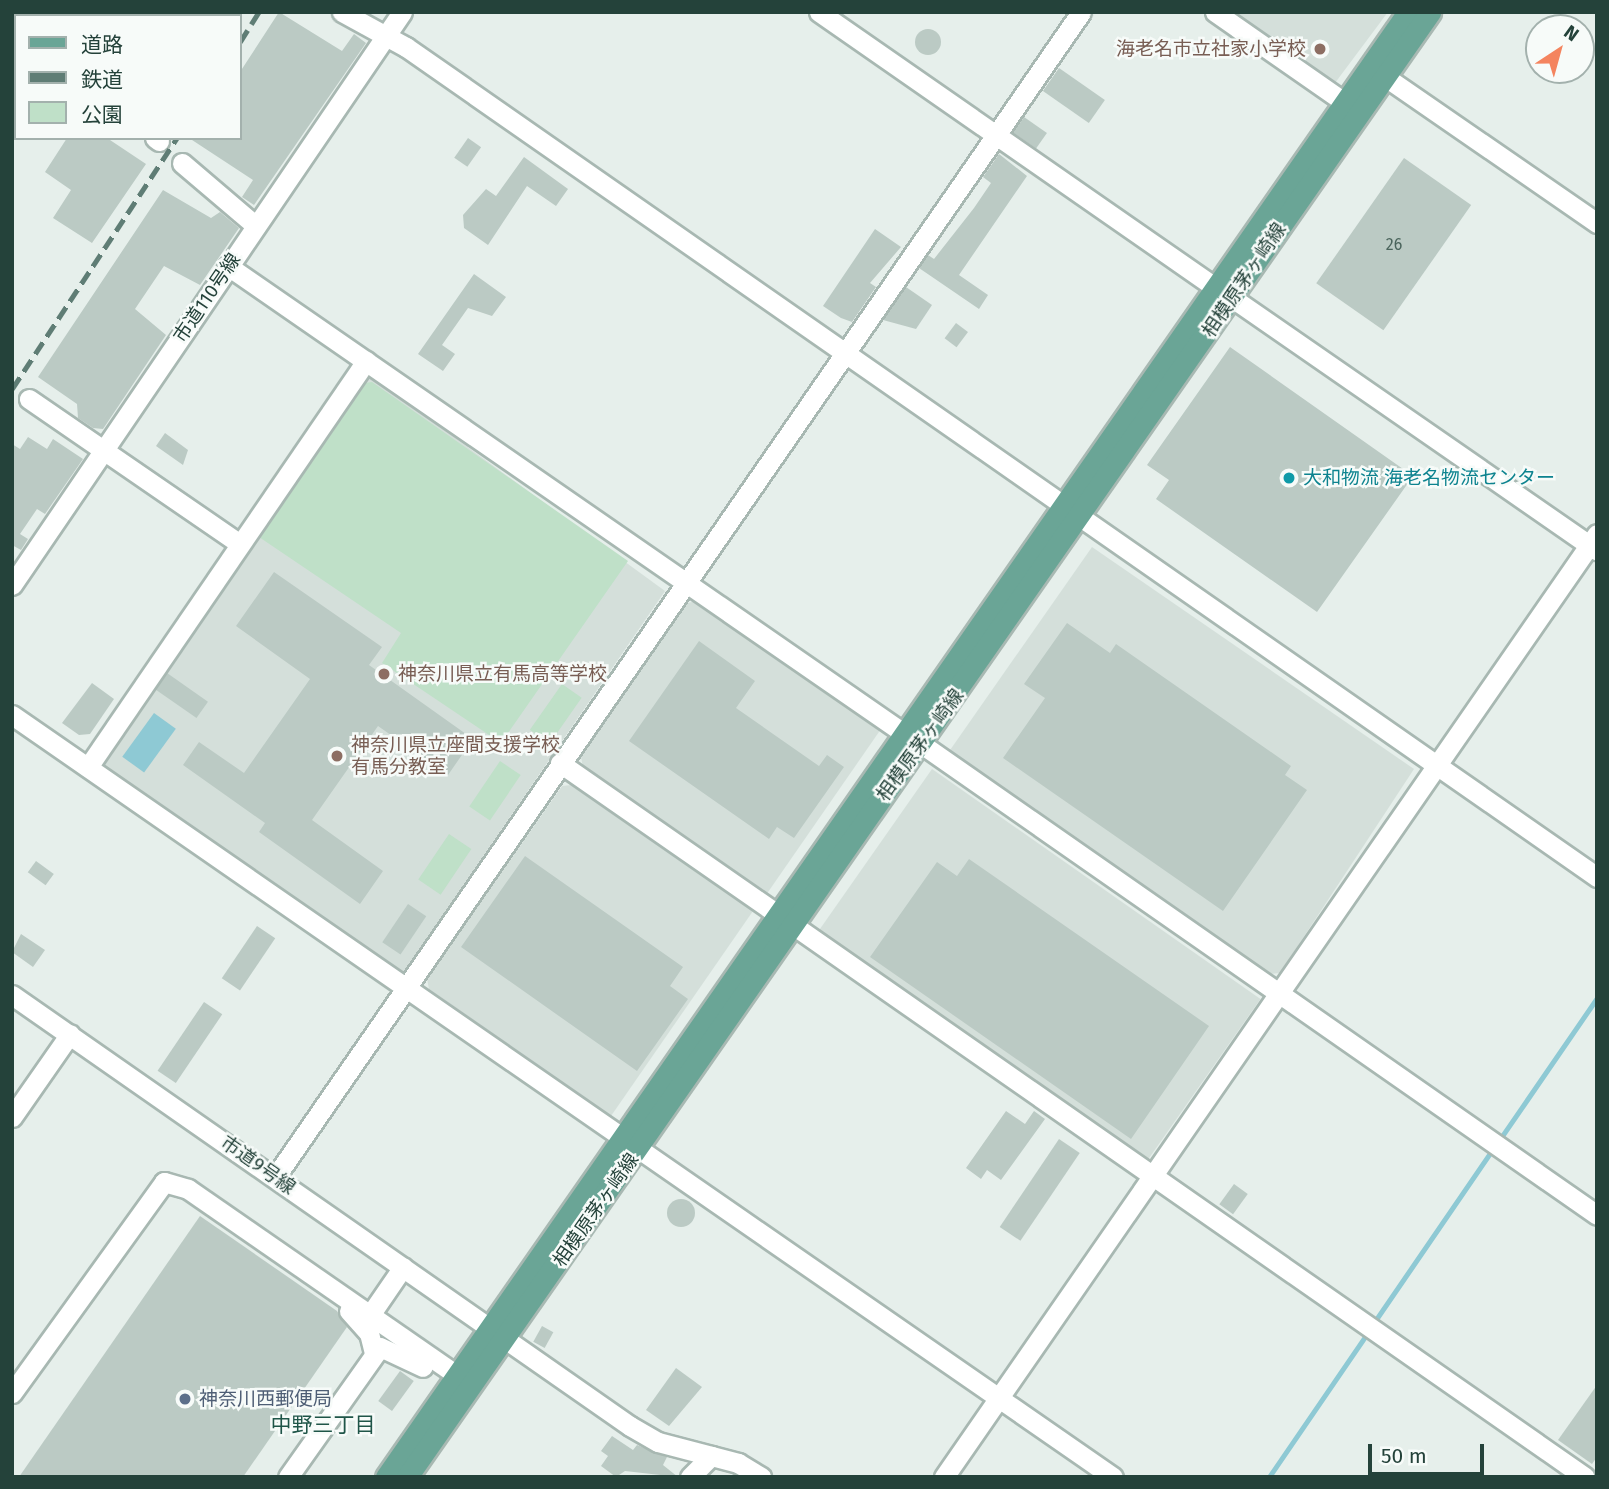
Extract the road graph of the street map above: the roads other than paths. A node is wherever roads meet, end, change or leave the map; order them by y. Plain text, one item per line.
1 (342, 12) edge
2 (402, 12) edge
3 (819, 12) edge
4 (1081, 12) edge
5 (1215, 12) edge
6 (1408, 12) edge
7 (1430, 12) edge
8 (383, 40) junction
9 (1384, 76) junction
10 (1344, 103) junction
11 (996, 135) junction
12 (182, 163) dead end
13 (1597, 223) edge
14 (256, 226) junction
15 (228, 266) junction
16 (1223, 292) junction
17 (846, 351) junction
18 (366, 362) junction
19 (29, 399) dead end
20 (104, 450) junction
21 (1072, 512) junction
22 (1594, 543) edge
23 (240, 544) junction
24 (12, 585) edge
25 (683, 585) junction
26 (12, 715) edge
27 (913, 739) junction
28 (560, 762) junction
29 (1433, 763) junction
30 (88, 767) junction
31 (1597, 877) edge
32 (793, 925) junction
33 (405, 991) junction
34 (1276, 993) junction
35 (17, 1000) edge
36 (70, 1034) junction
37 (12, 1118) edge
38 (630, 1143) junction
39 (1152, 1175) junction
40 (276, 1177) junction
41 (1597, 1215) edge
42 (228, 1217) junction
43 (403, 1267) junction
44 (323, 1282) junction
45 (344, 1308) junction
46 (370, 1315) junction
47 (497, 1333) junction
48 (374, 1353) junction
49 (453, 1380) junction
50 (12, 1393) edge
51 (999, 1398) junction
52 (710, 1456) junction
53 (288, 1477) edge
54 (386, 1477) edge
55 (407, 1477) edge
56 (690, 1477) edge
57 (761, 1477) edge
58 (944, 1477) edge
59 (1113, 1477) edge
60 (1586, 1477) edge

1 - 8 street
2 - 8 street, 市道110号線
3 - 11 street
4 - 11 street
5 - 10 street
6 - 10 main road, 相模原茅ヶ崎線
7 - 9 main road, 相模原茅ヶ崎線
8 - 14 street, 市道110号線
8 - 17 street
9 - 13 street
9 - 16 main road, 相模原茅ヶ崎線
10 - 16 main road, 相模原茅ヶ崎線
11 - 16 street
11 - 17 street
12 - 14 street
14 - 15 street, 市道110号線
15 - 18 street
15 - 20 street, 市道110号線
16 - 21 main road, 相模原茅ヶ崎線
16 - 22 street
17 - 21 street
17 - 25 street
18 - 23 street
18 - 25 street
19 - 20 street
20 - 23 street
20 - 24 street, 市道110号線
21 - 27 main road, 相模原茅ヶ崎線
21 - 29 street
22 - 29 street
23 - 30 street
25 - 27 street
25 - 28 street
26 - 30 street
27 - 32 main road, 相模原茅ヶ崎線
27 - 34 street
28 - 32 street
28 - 33 street
29 - 31 street
29 - 34 street
30 - 33 street
32 - 38 main road, 相模原茅ヶ崎線
32 - 39 street
33 - 38 street
33 - 40 street
34 - 39 street
34 - 41 street
35 - 36 street, 市道9号線
36 - 37 street
36 - 40 street, 市道9号線
38 - 47 main road, 相模原茅ヶ崎線
38 - 51 street
39 - 51 street
39 - 60 street
40 - 43 street, 市道9号線
42 - 44 street
42 - 45 street
42 - 50 street
43 - 46 street
43 - 47 street, 市道9号線
44 - 45 street
44 - 46 street
45 - 48 street
46 - 49 street
47 - 49 main road, 相模原茅ヶ崎線
47 - 52 street, 市道9号線
47 - 55 main road, 相模原茅ヶ崎線
48 - 49 street
48 - 53 street
49 - 54 main road, 相模原茅ヶ崎線
51 - 58 street
51 - 59 street
52 - 56 street
52 - 57 street, 市道9号線

